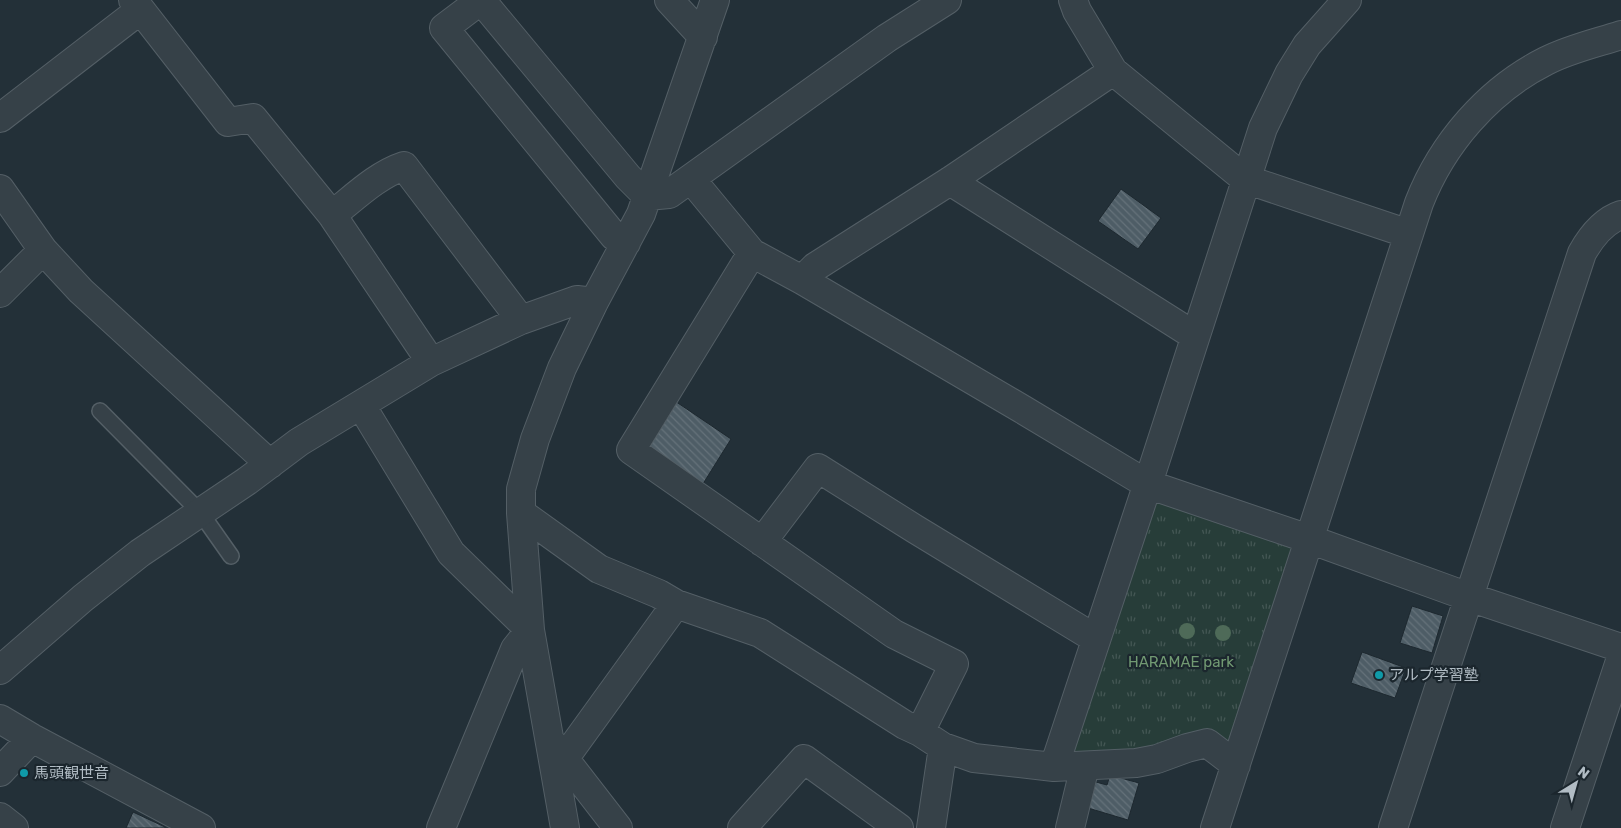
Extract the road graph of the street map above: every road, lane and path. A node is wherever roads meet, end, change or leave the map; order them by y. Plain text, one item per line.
1 (481, 0) edge
2 (669, 0) edge
3 (716, 0) edge
4 (947, 0) edge
5 (1073, 0) edge
6 (1347, 0) edge
7 (136, 5) edge
8 (1621, 35) edge
9 (703, 37) junction
10 (1113, 71) junction
11 (0, 118) edge
12 (691, 179) junction
13 (1246, 179) junction
14 (950, 181) junction
15 (0, 189) edge
16 (647, 196) junction
17 (332, 214) junction
18 (1621, 215) edge
19 (1409, 234) junction
20 (626, 243) junction
21 (43, 250) junction
22 (752, 253) junction
23 (802, 280) junction
24 (0, 293) edge
25 (594, 302) junction
26 (521, 320) junction
27 (1196, 336) junction
28 (431, 362) junction
29 (361, 405) junction
30 (100, 411) dead end
31 (270, 464) junction
32 (1147, 484) junction
33 (200, 512) junction
34 (521, 513) junction
35 (1309, 539) junction
36 (762, 542) junction
37 (231, 556) dead end
38 (1470, 597) junction
39 (676, 604) junction
40 (530, 630) junction
41 (1096, 639) junction
42 (1621, 648) edge
43 (1621, 658) edge
44 (0, 670) edge
45 (0, 719) edge
46 (920, 732) junction
47 (32, 738) junction
48 (943, 747) junction
49 (558, 750) junction
50 (1236, 765) junction
51 (1085, 766) junction
52 (1054, 767) junction
53 (0, 772) edge
54 (0, 817) edge
55 (14, 828) edge
56 (201, 828) edge
57 (441, 828) edge
58 (565, 828) edge
59 (618, 828) edge
60 (742, 828) edge
61 (899, 828) edge
62 (931, 828) edge
63 (1070, 828) edge
64 (1215, 828) edge
65 (1393, 828) edge
66 (1565, 828) edge

1 - 16 street
1 - 20 street
2 - 9 street
3 - 9 street
4 - 12 street
5 - 10 street
6 - 13 street
7 - 11 street
7 - 17 street
8 - 19 street
9 - 16 street
10 - 13 street
10 - 14 street
12 - 16 street
12 - 22 street
13 - 19 street
13 - 27 street
14 - 23 street
14 - 27 street
15 - 21 street
16 - 20 street
17 - 26 street
17 - 28 street
18 - 38 street
19 - 35 street
20 - 25 street
21 - 24 street
21 - 31 street
22 - 23 street
22 - 36 street
23 - 32 street
25 - 26 street
25 - 34 street
26 - 28 street
27 - 32 street
28 - 29 street
29 - 31 street
29 - 40 street
30 - 33 lane
31 - 33 street
32 - 35 street
32 - 41 street
33 - 37 lane
33 - 44 street
34 - 39 street
34 - 40 street
35 - 38 street
35 - 50 street
36 - 41 street
36 - 46 street
38 - 42 street
38 - 65 street
39 - 46 street
39 - 49 street
40 - 49 street
40 - 57 street
41 - 52 street
43 - 66 street
45 - 47 street
46 - 48 street
47 - 53 street
47 - 56 street
48 - 52 street
48 - 62 street
49 - 58 street
49 - 59 street
50 - 51 street
50 - 64 street
51 - 52 street
51 - 63 street
54 - 55 street
60 - 61 street

